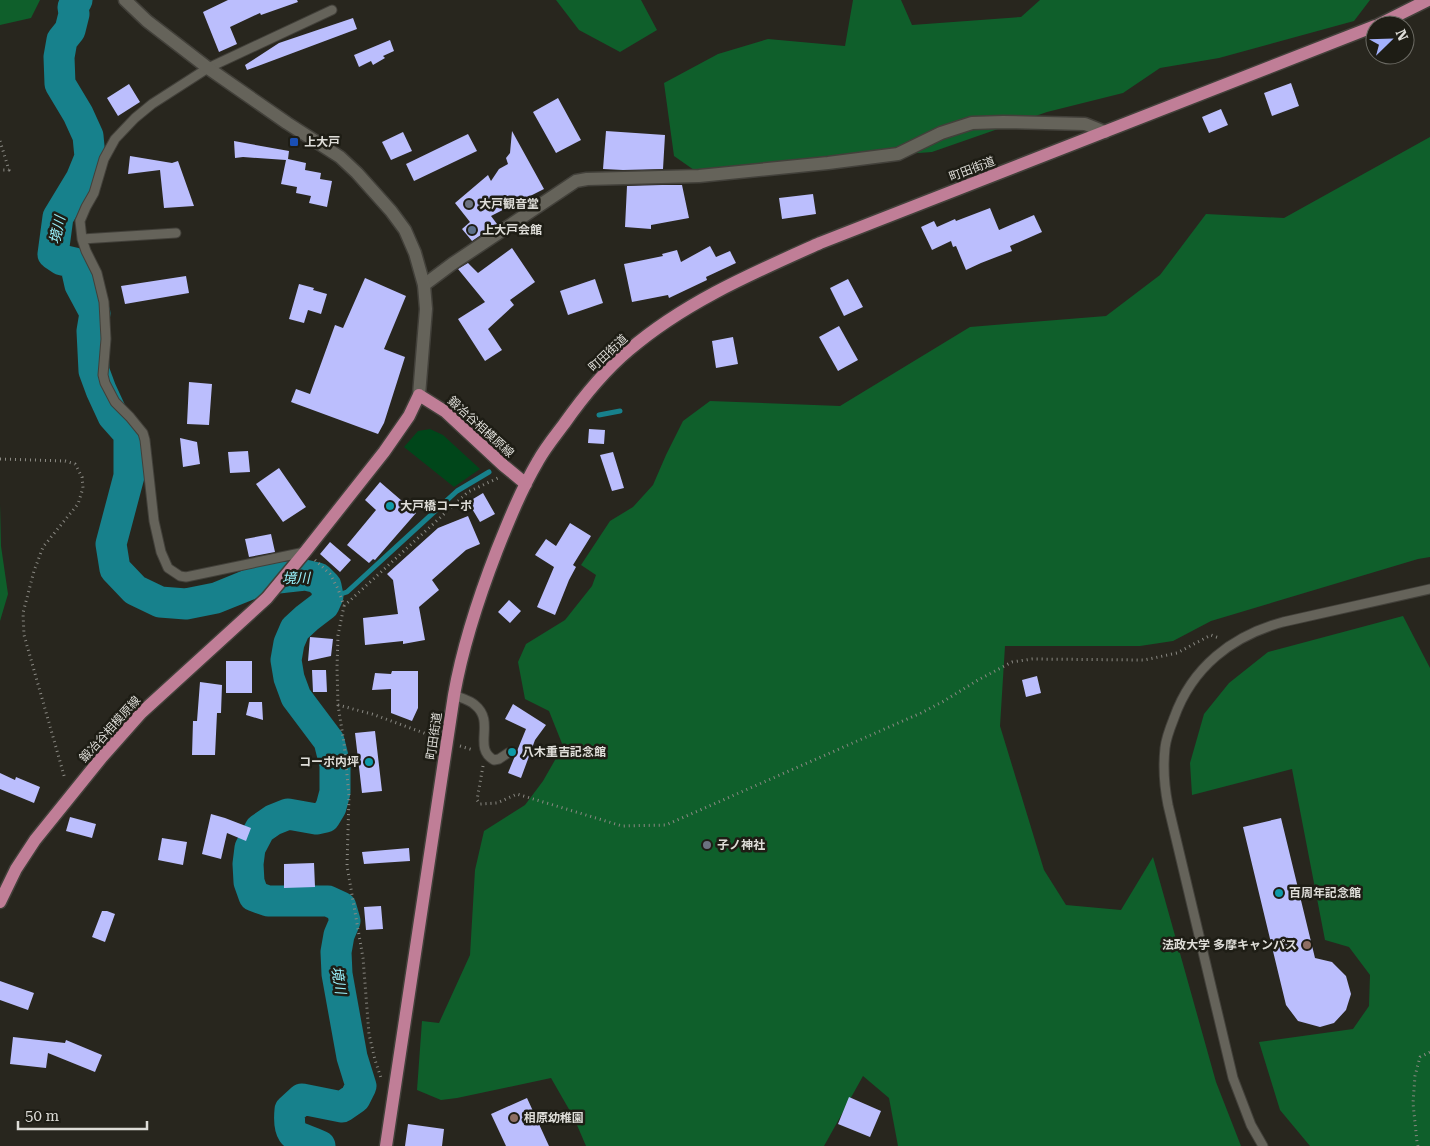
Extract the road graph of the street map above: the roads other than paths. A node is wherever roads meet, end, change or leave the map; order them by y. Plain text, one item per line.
1 (125, 0) edge
2 (1428, 0) edge
3 (332, 10) dead end
4 (1398, 15) edge
5 (1365, 30) edge
6 (208, 68) junction
7 (1105, 132) junction
8 (176, 233) dead end
9 (82, 239) junction
10 (424, 285) junction
11 (419, 395) junction
12 (526, 484) junction
13 (305, 552) junction
14 (1430, 589) edge
15 (454, 696) junction
16 (508, 753) dead end
17 (3, 887) edge
18 (0, 902) edge
19 (386, 1146) edge
20 (1263, 1146) edge

1 - 6 street
2 - 4 main road, 町田街道
3 - 6 lane
5 - 7 main road, 町田街道
6 - 9 lane
6 - 10 street
7 - 10 street
7 - 12 main road, 町田街道
8 - 9 lane
9 - 13 lane
10 - 11 street
11 - 12 main road, 鍛冶谷相模原線
11 - 13 main road
12 - 15 main road, 町田街道
13 - 17 main road, 鍛冶谷相模原線
14 - 20 lane
15 - 16 lane
15 - 19 main road, 町田街道
17 - 18 main road, 鍛冶谷相模原線

